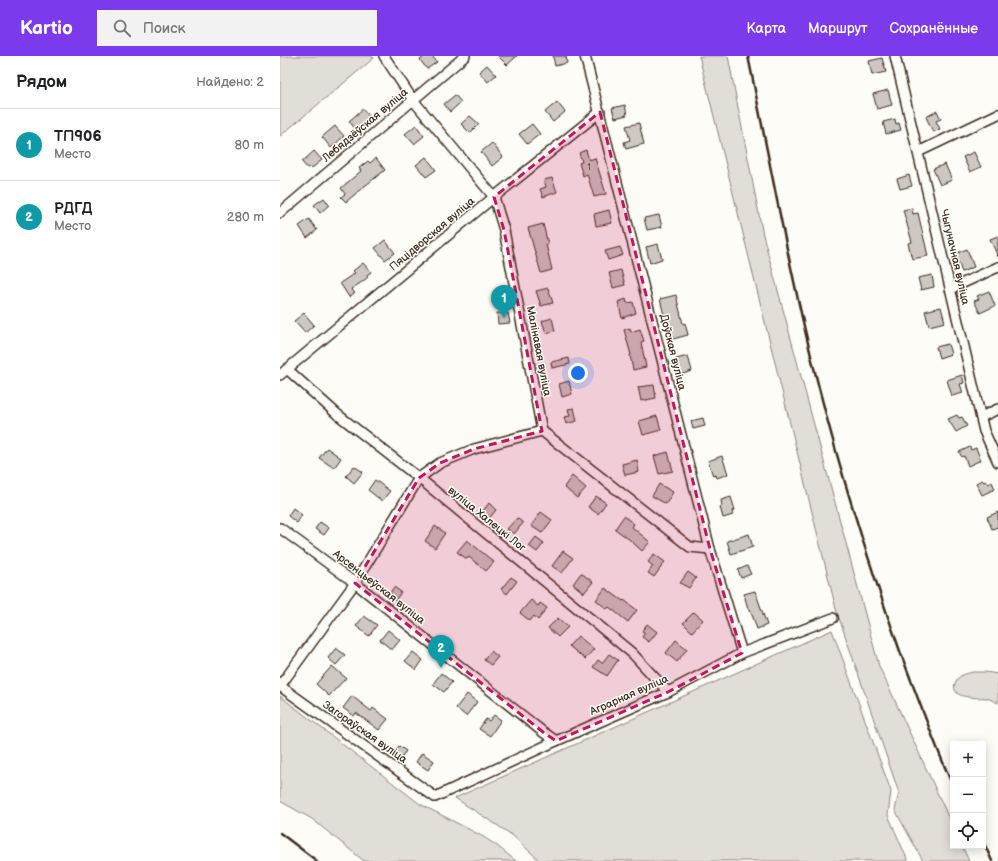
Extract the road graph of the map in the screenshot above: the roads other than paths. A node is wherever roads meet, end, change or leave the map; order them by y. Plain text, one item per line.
1 (384, 56) edge
2 (465, 56) edge
3 (585, 56) edge
4 (896, 56) edge
5 (413, 100) junction
6 (600, 112) junction
7 (998, 114) edge
8 (918, 152) junction
9 (494, 197) junction
10 (280, 213) edge
11 (998, 267) edge
12 (950, 289) junction
13 (283, 372) edge
14 (998, 410) edge
15 (981, 417) junction
16 (542, 431) junction
17 (998, 462) edge
18 (419, 478) junction
19 (280, 528) edge
20 (710, 549) junction
21 (355, 583) junction
22 (833, 618) dead end
23 (742, 653) junction
24 (280, 686) edge
25 (668, 692) junction
26 (556, 741) junction
27 (435, 797) joint

1 - 5 street, Малінавая вуліца
2 - 5 street, Лебядзёўская вуліца
3 - 6 street, Доўская вуліца
4 - 8 street, Чыгуначная вуліца
5 - 9 street, Малінавая вуліца
5 - 10 street, Лебядзёўская вуліца
6 - 9 street, Пяцідворская вуліца
6 - 20 street, Доўская вуліца
7 - 8 street
8 - 12 street, Чыгуначная вуліца
9 - 13 street, Пяцідворская вуліца
9 - 16 street, Малінавая вуліца
11 - 12 street
12 - 15 street, Чыгуначная вуліца
13 - 18 street, вуліца Халецкі Лог
14 - 15 street
15 - 17 street, Чыгуначная вуліца
16 - 18 street
16 - 20 street
18 - 21 street
18 - 25 street, вуліца Халецкі Лог
19 - 21 street, Арсенцьеўская вуліца
20 - 23 street, Доўская вуліца
21 - 24 street
21 - 26 street, Арсенцьеўская вуліца
22 - 23 street, Аграрная вуліца
23 - 25 street, Аграрная вуліца
24 - 27 street, Загораўская вуліца
25 - 26 street, Аграрная вуліца
26 - 27 street, Аграрная вуліца

